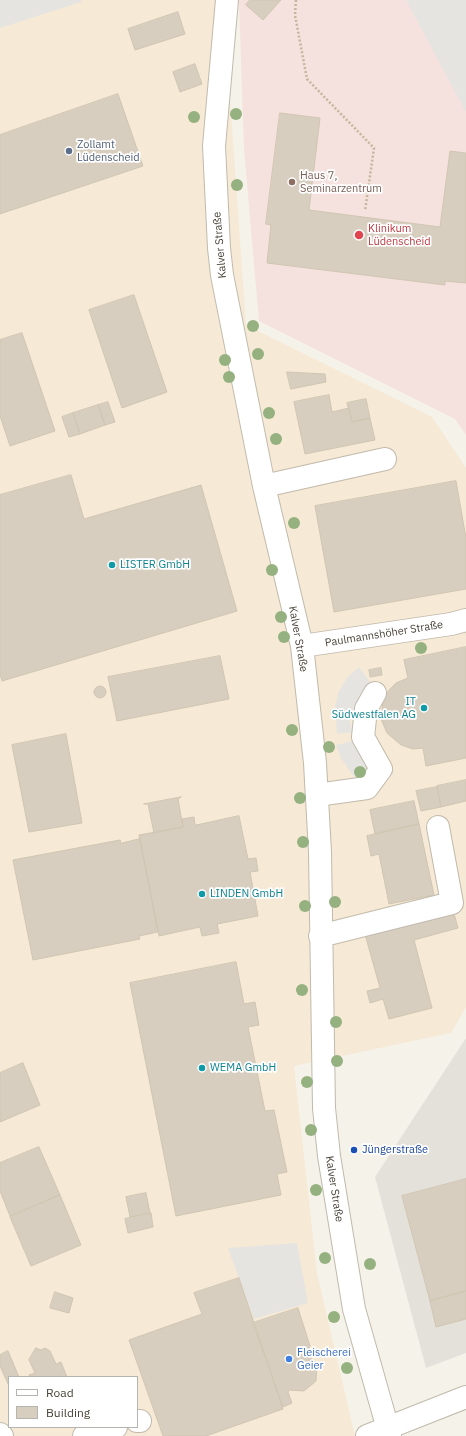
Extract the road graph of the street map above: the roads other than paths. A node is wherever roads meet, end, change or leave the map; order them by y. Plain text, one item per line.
1 (227, 0) edge
2 (385, 459) dead end
3 (264, 486) junction
4 (466, 620) edge
5 (302, 646) junction
6 (375, 693) dead end
7 (317, 795) junction
8 (438, 827) dead end
9 (320, 936) junction
10 (466, 1397) edge
11 (112, 1428) edge
12 (381, 1434) edge
13 (84, 1436) edge

1 - 3 street, Kalver Straße
2 - 3 street
3 - 5 street, Kalver Straße
4 - 5 street, Paulmannshöher Straße
5 - 7 street, Kalver Straße
6 - 7 street
7 - 9 street, Kalver Straße
8 - 9 street
9 - 12 street, Kalver Straße
10 - 12 street
11 - 13 street

